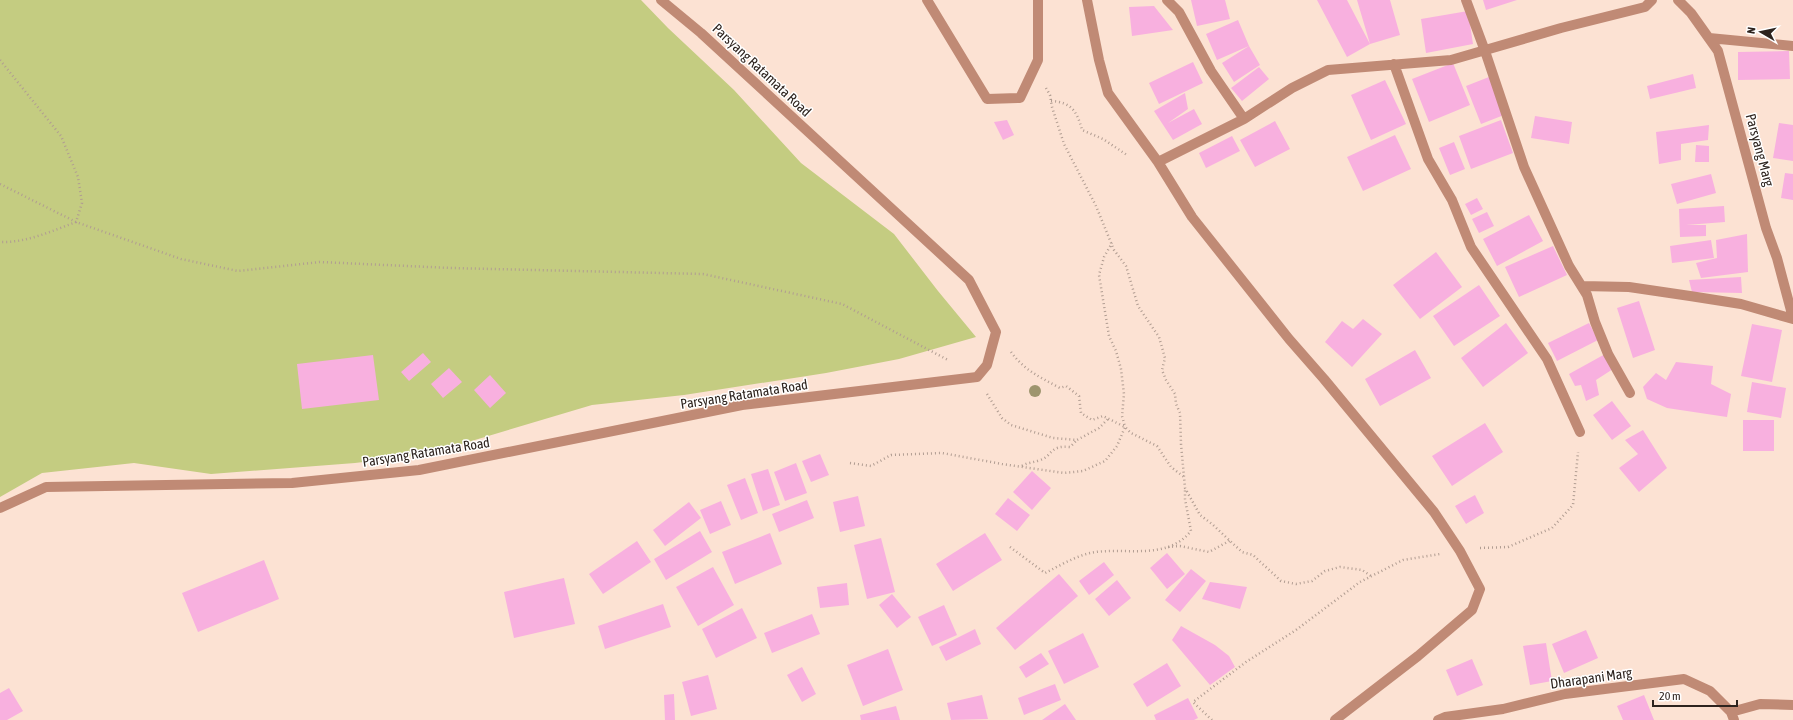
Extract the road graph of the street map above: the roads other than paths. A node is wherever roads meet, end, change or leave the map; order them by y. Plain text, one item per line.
1 (661, 0) edge
2 (927, 0) edge
3 (1038, 0) edge
4 (1087, 0) edge
5 (1168, 0) edge
6 (1466, 0) edge
7 (1652, 0) edge
8 (1678, 0) edge
9 (1709, 38) junction
10 (1793, 46) edge
11 (1485, 51) junction
12 (1394, 64) junction
13 (1244, 119) junction
14 (1158, 162) junction
15 (1582, 286) junction
16 (1793, 319) edge
17 (1630, 392) dead end
18 (1580, 432) road end
19 (0, 508) edge
20 (1793, 705) edge
21 (1732, 716) edge
22 (1335, 720) edge
23 (1438, 720) edge

1 - 19 street, Parsyang Ratamata Road
2 - 3 street
4 - 14 street
5 - 13 street
6 - 11 street
7 - 11 street
8 - 9 street, Parsyang Marg
9 - 10 street
9 - 16 street, Parsyang Marg
11 - 12 street
11 - 15 street
12 - 13 street
12 - 18 street
13 - 14 street
14 - 22 street
15 - 16 street
15 - 17 street
20 - 21 street
21 - 23 street, Dharapani Marg

